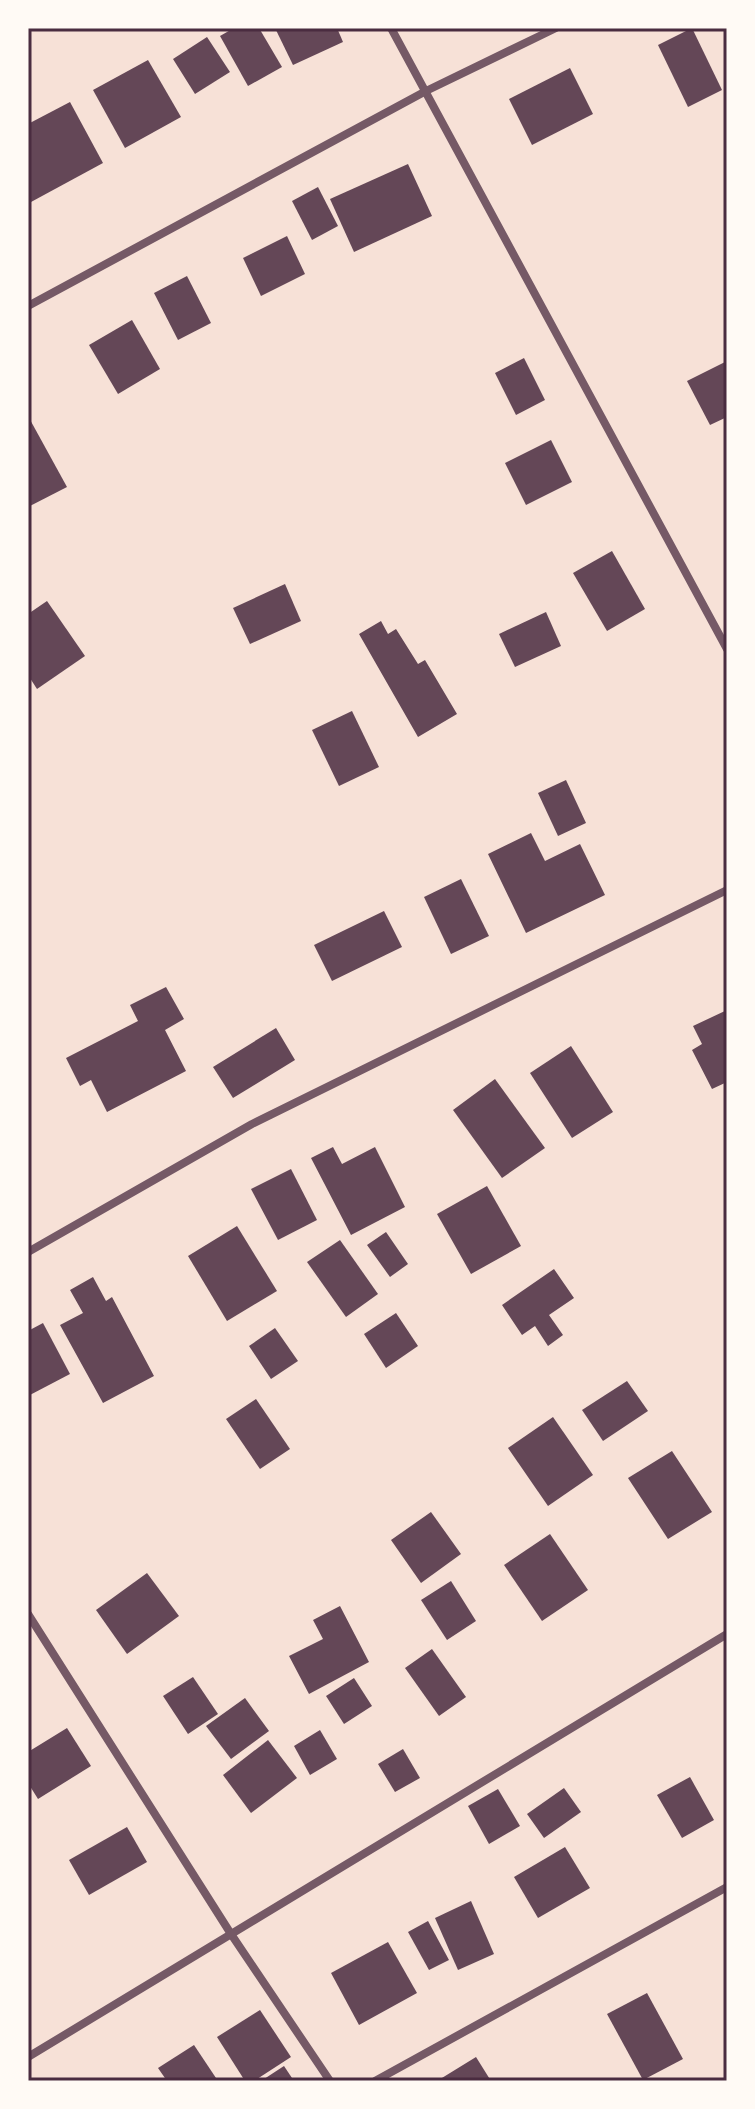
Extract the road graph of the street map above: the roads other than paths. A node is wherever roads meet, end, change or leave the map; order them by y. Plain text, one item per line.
1 (391, 28) edge
2 (556, 28) edge
3 (426, 91) junction
4 (28, 306) edge
5 (727, 649) edge
6 (727, 890) edge
7 (28, 1252) edge
8 (28, 1614) edge
9 (727, 1634) edge
10 (727, 1887) edge
11 (231, 1934) junction
12 (28, 2057) edge
13 (330, 2081) edge
14 (375, 2081) edge

1 - 3 street
2 - 3 street
3 - 4 street
3 - 5 street
6 - 7 street
8 - 11 street
9 - 11 street
10 - 14 street
11 - 12 street
11 - 13 street

